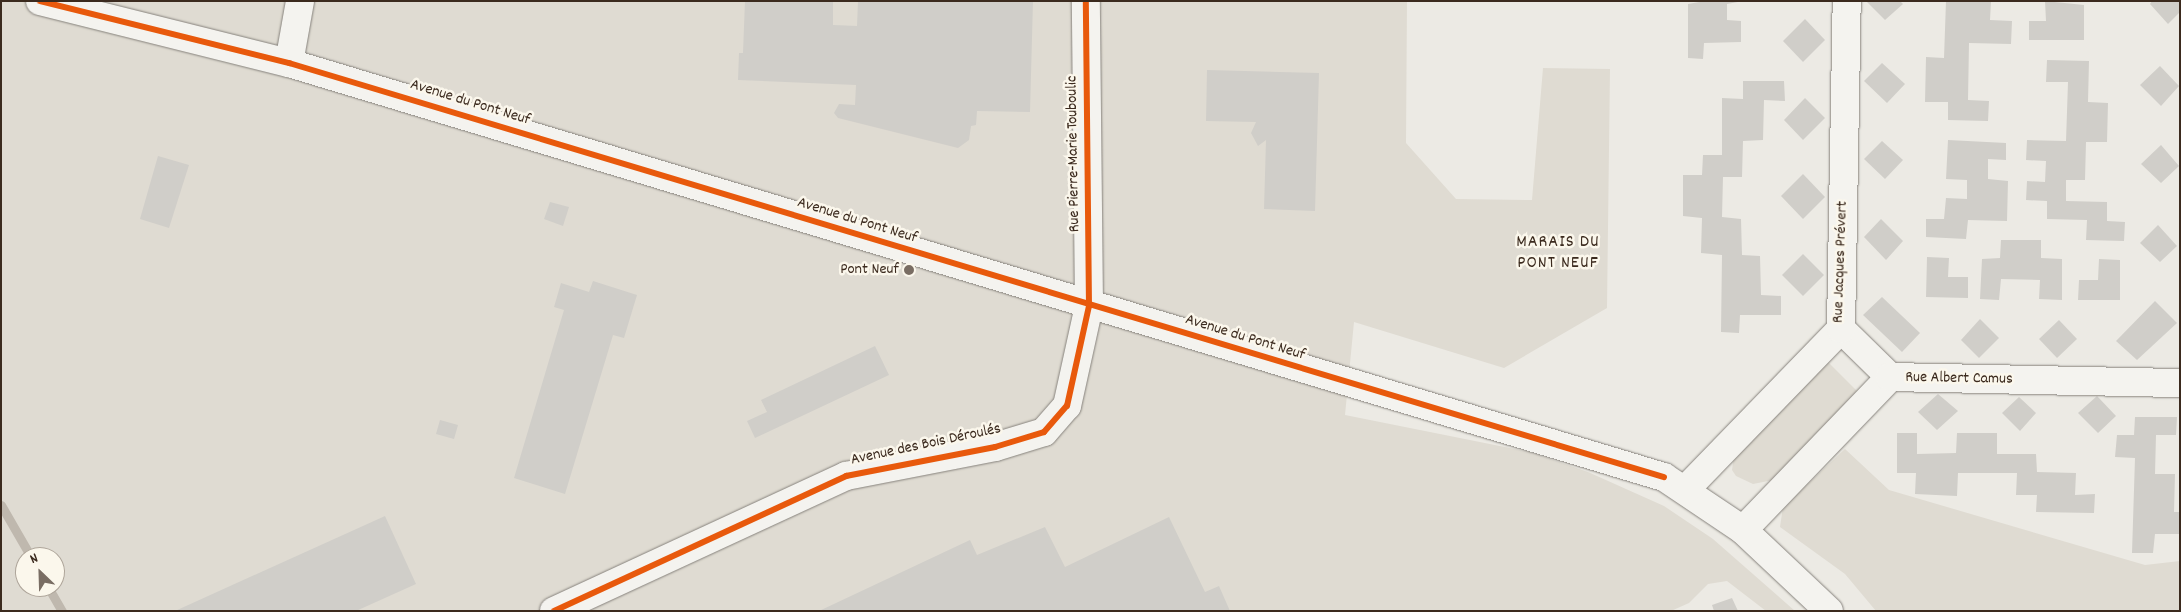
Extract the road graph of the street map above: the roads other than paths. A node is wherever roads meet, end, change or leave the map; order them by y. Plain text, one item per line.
1 (40, 1) edge
2 (300, 1) edge
3 (1086, 1) edge
4 (1847, 1) edge
5 (290, 63) junction
6 (1089, 306) junction
7 (1841, 329) junction
8 (1890, 377) junction
9 (2180, 383) edge
10 (1685, 490) junction
11 (1743, 530) junction
12 (554, 611) edge
13 (1829, 611) edge

1 - 5 street, Avenue du Pont Neuf
2 - 5 street
3 - 6 street, Rue Pierre-Marie Touboulic
4 - 7 street, Rue Jacques Prévert
5 - 6 street, Avenue du Pont Neuf
6 - 10 street, Avenue du Pont Neuf
6 - 12 street, Avenue des Bois Déroulés
7 - 8 street
7 - 10 street, Rue Jacques Prévert
8 - 9 street, Rue Albert Camus
8 - 11 street, Rue Albert Camus
10 - 11 street, Avenue du Pont Neuf
11 - 13 street, Avenue du Pont Neuf

